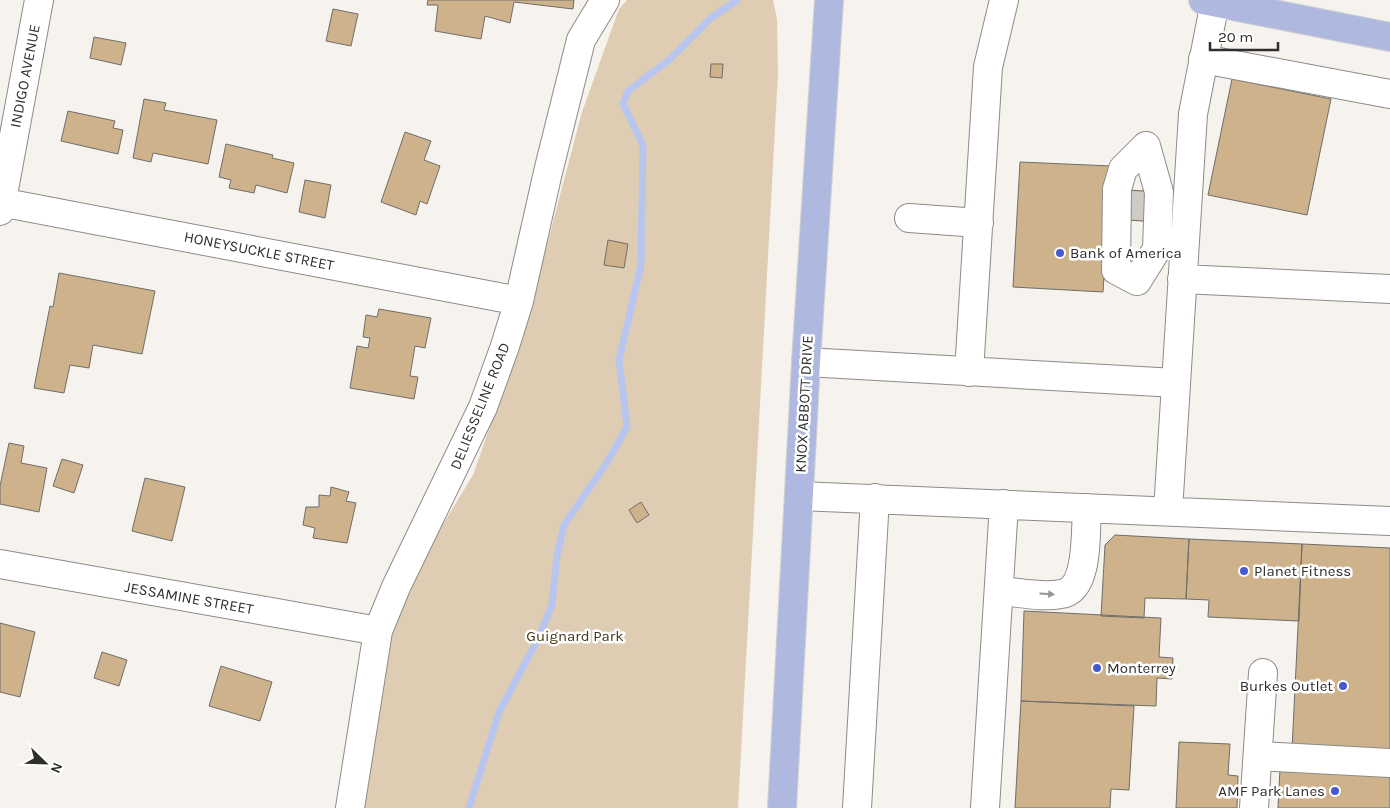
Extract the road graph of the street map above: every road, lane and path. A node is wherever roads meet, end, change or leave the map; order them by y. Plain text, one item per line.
1 (39, 0) edge
2 (605, 0) edge
3 (829, 0) edge
4 (1004, 0) edge
5 (1209, 1) edge
6 (1390, 37) edge
7 (1203, 59) junction
8 (1390, 94) edge
9 (1146, 146) junction
10 (1190, 152) junction
11 (1144, 191) tunnel mouth
12 (1, 205) edge
13 (909, 218) dead end
14 (1142, 220) tunnel mouth
15 (978, 222) junction
16 (1182, 279) junction
17 (1390, 289) edge
18 (519, 301) junction
19 (806, 362) junction
20 (969, 372) junction
21 (1176, 383) junction
22 (799, 496) junction
23 (875, 498) junction
24 (1004, 504) junction
25 (1087, 508) junction
26 (1168, 511) junction
27 (1390, 520) edge
28 (0, 564) edge
29 (999, 591) junction
30 (378, 631) junction
31 (1263, 673) dead end
32 (1258, 756) junction
33 (1390, 763) edge
34 (350, 808) edge
35 (782, 808) edge
36 (857, 808) edge
37 (985, 808) edge
38 (1254, 808) edge

1 - 12 street, INDIGO AVENUE
2 - 18 street, DELIESSELINE ROAD
3 - 19 main road, KNOX ABBOTT DRIVE
4 - 15 street
5 - 6 main road
5 - 7 street
7 - 8 street
7 - 10 street
9 - 10 street
9 - 11 street
9 - 14 street
10 - 16 street
12 - 18 street, HONEYSUCKLE STREET
13 - 15 street
15 - 20 street
16 - 17 street
16 - 21 street
18 - 30 street, DELIESSELINE ROAD
19 - 20 street
19 - 22 main road, KNOX ABBOTT DRIVE
20 - 21 street
21 - 26 street
22 - 23 street
22 - 35 main road, KNOX ABBOTT DRIVE
23 - 24 street
23 - 36 street
24 - 25 street
24 - 29 street
25 - 26 street
29 -> 25 street
26 - 27 street
28 - 30 street, JESSAMINE STREET
29 - 37 street
30 - 34 street, DELIESSELINE ROAD
31 - 32 street
32 - 33 street
32 - 38 street

